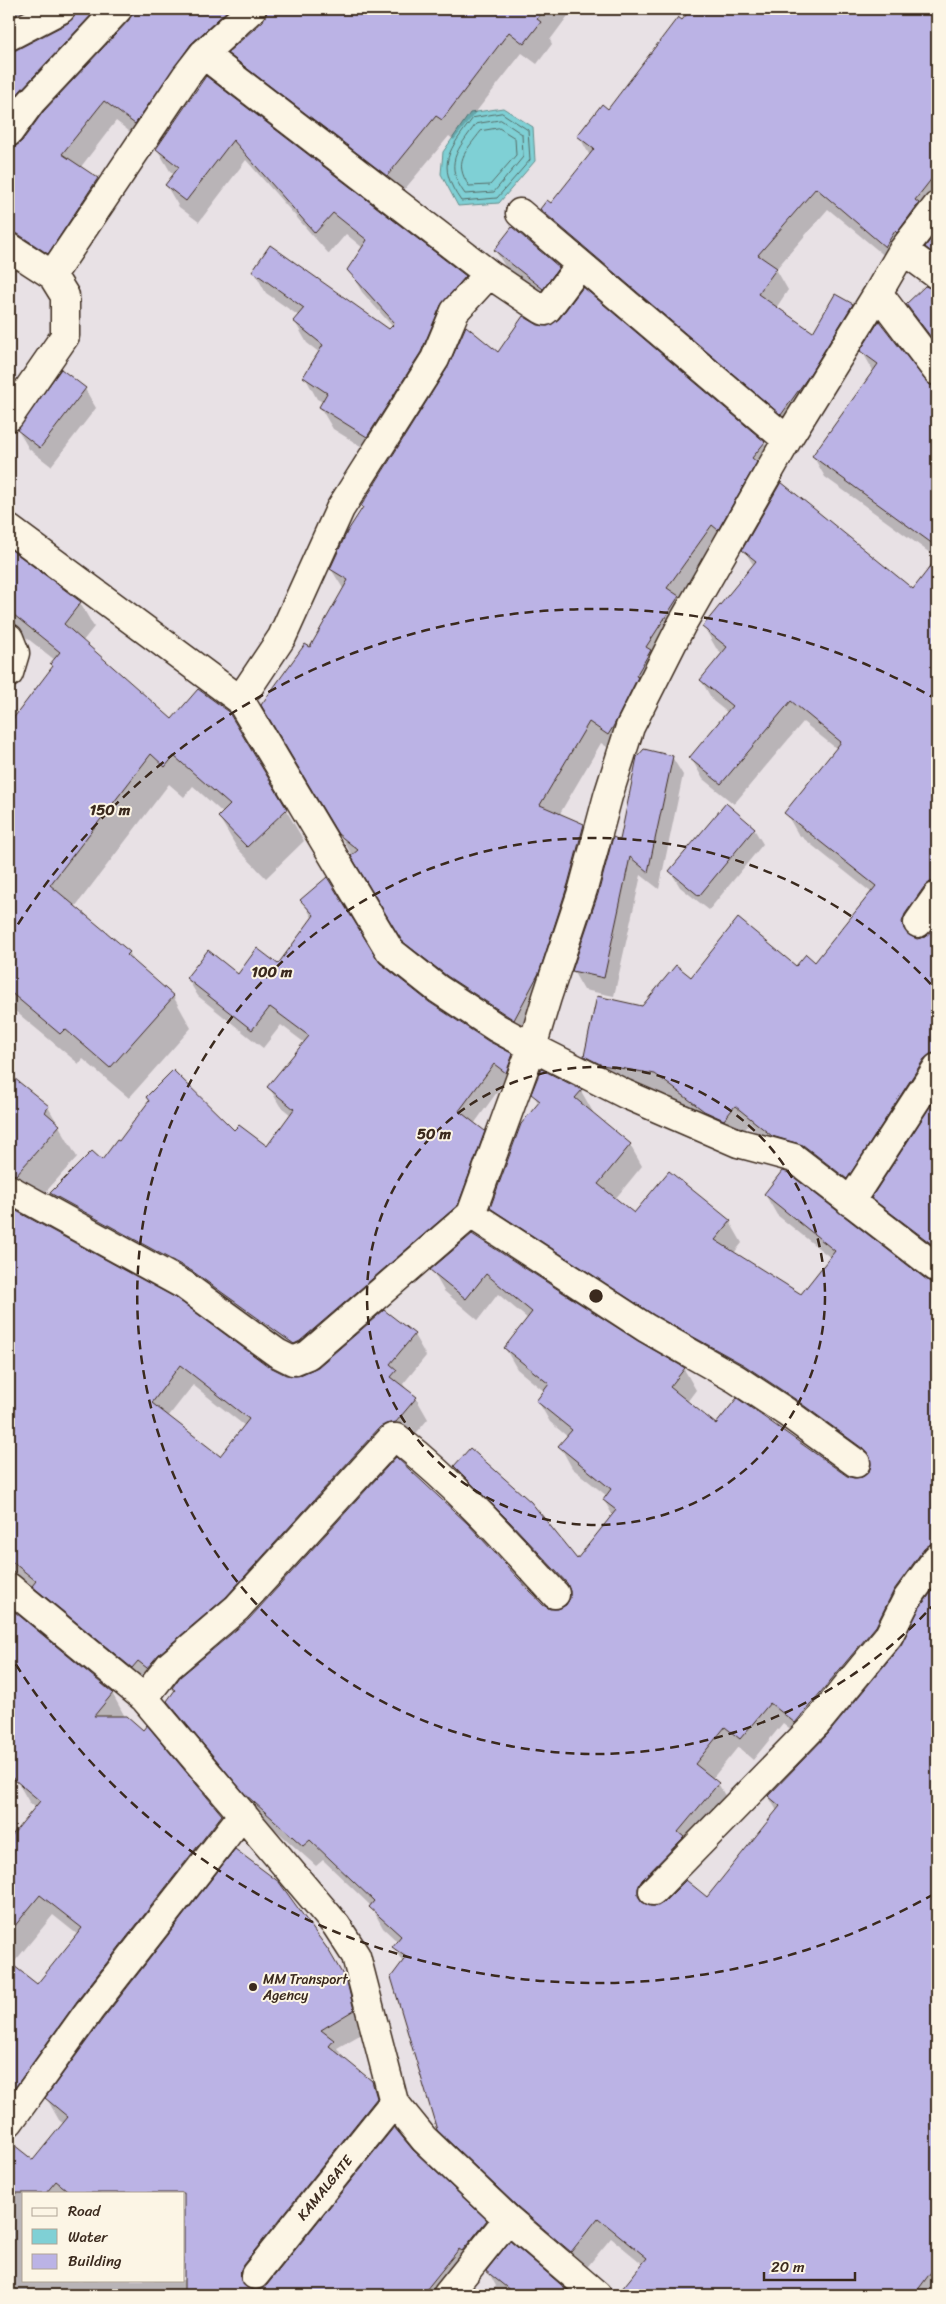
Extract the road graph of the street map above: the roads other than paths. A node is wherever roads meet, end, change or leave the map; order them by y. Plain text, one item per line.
1 (61, 9) edge
2 (118, 9) edge
3 (252, 9) edge
4 (9, 36) edge
5 (202, 54) junction
6 (9, 132) edge
7 (937, 206) edge
8 (520, 213) dead end
9 (9, 247) edge
10 (903, 250) junction
11 (580, 265) junction
12 (489, 274) junction
13 (52, 275) junction
14 (937, 275) edge
15 (878, 294) junction
16 (937, 371) edge
17 (9, 417) edge
18 (787, 440) junction
19 (9, 528) edge
20 (9, 638) edge
21 (9, 674) edge
22 (240, 700) junction
23 (937, 896) edge
24 (918, 923) dead end
25 (532, 1047) junction
26 (937, 1068) edge
27 (9, 1189) edge
28 (850, 1202) junction
29 (471, 1214) junction
30 (937, 1268) edge
31 (856, 1463) dead end
32 (937, 1558) edge
33 (9, 1587) edge
34 (555, 1594) dead end
35 (144, 1698) junction
36 (243, 1814) junction
37 (653, 1891) dead end
38 (394, 2102) junction
39 (9, 2122) edge
40 (508, 2220) junction
41 (255, 2275) dead end
42 (446, 2295) edge
43 (596, 2295) edge

1 - 4 street
2 - 6 street
3 - 5 street
5 - 12 street
5 - 13 street
7 - 10 street
8 - 11 street
9 - 13 street
10 - 14 street
10 - 15 street
11 - 12 street
11 - 18 street
12 - 22 street
13 - 17 street
15 - 16 street
15 - 18 street
18 - 25 street
19 - 22 street
20 - 21 street
22 - 25 street
23 - 24 street
25 - 28 street
25 - 29 street
26 - 28 street
27 - 29 street
28 - 30 street
29 - 31 street
32 - 37 street
33 - 35 street
34 - 35 street
35 - 36 street
36 - 38 street
36 - 39 street
38 - 40 street
38 - 41 street, KAMALGATE
40 - 42 street
40 - 43 street

